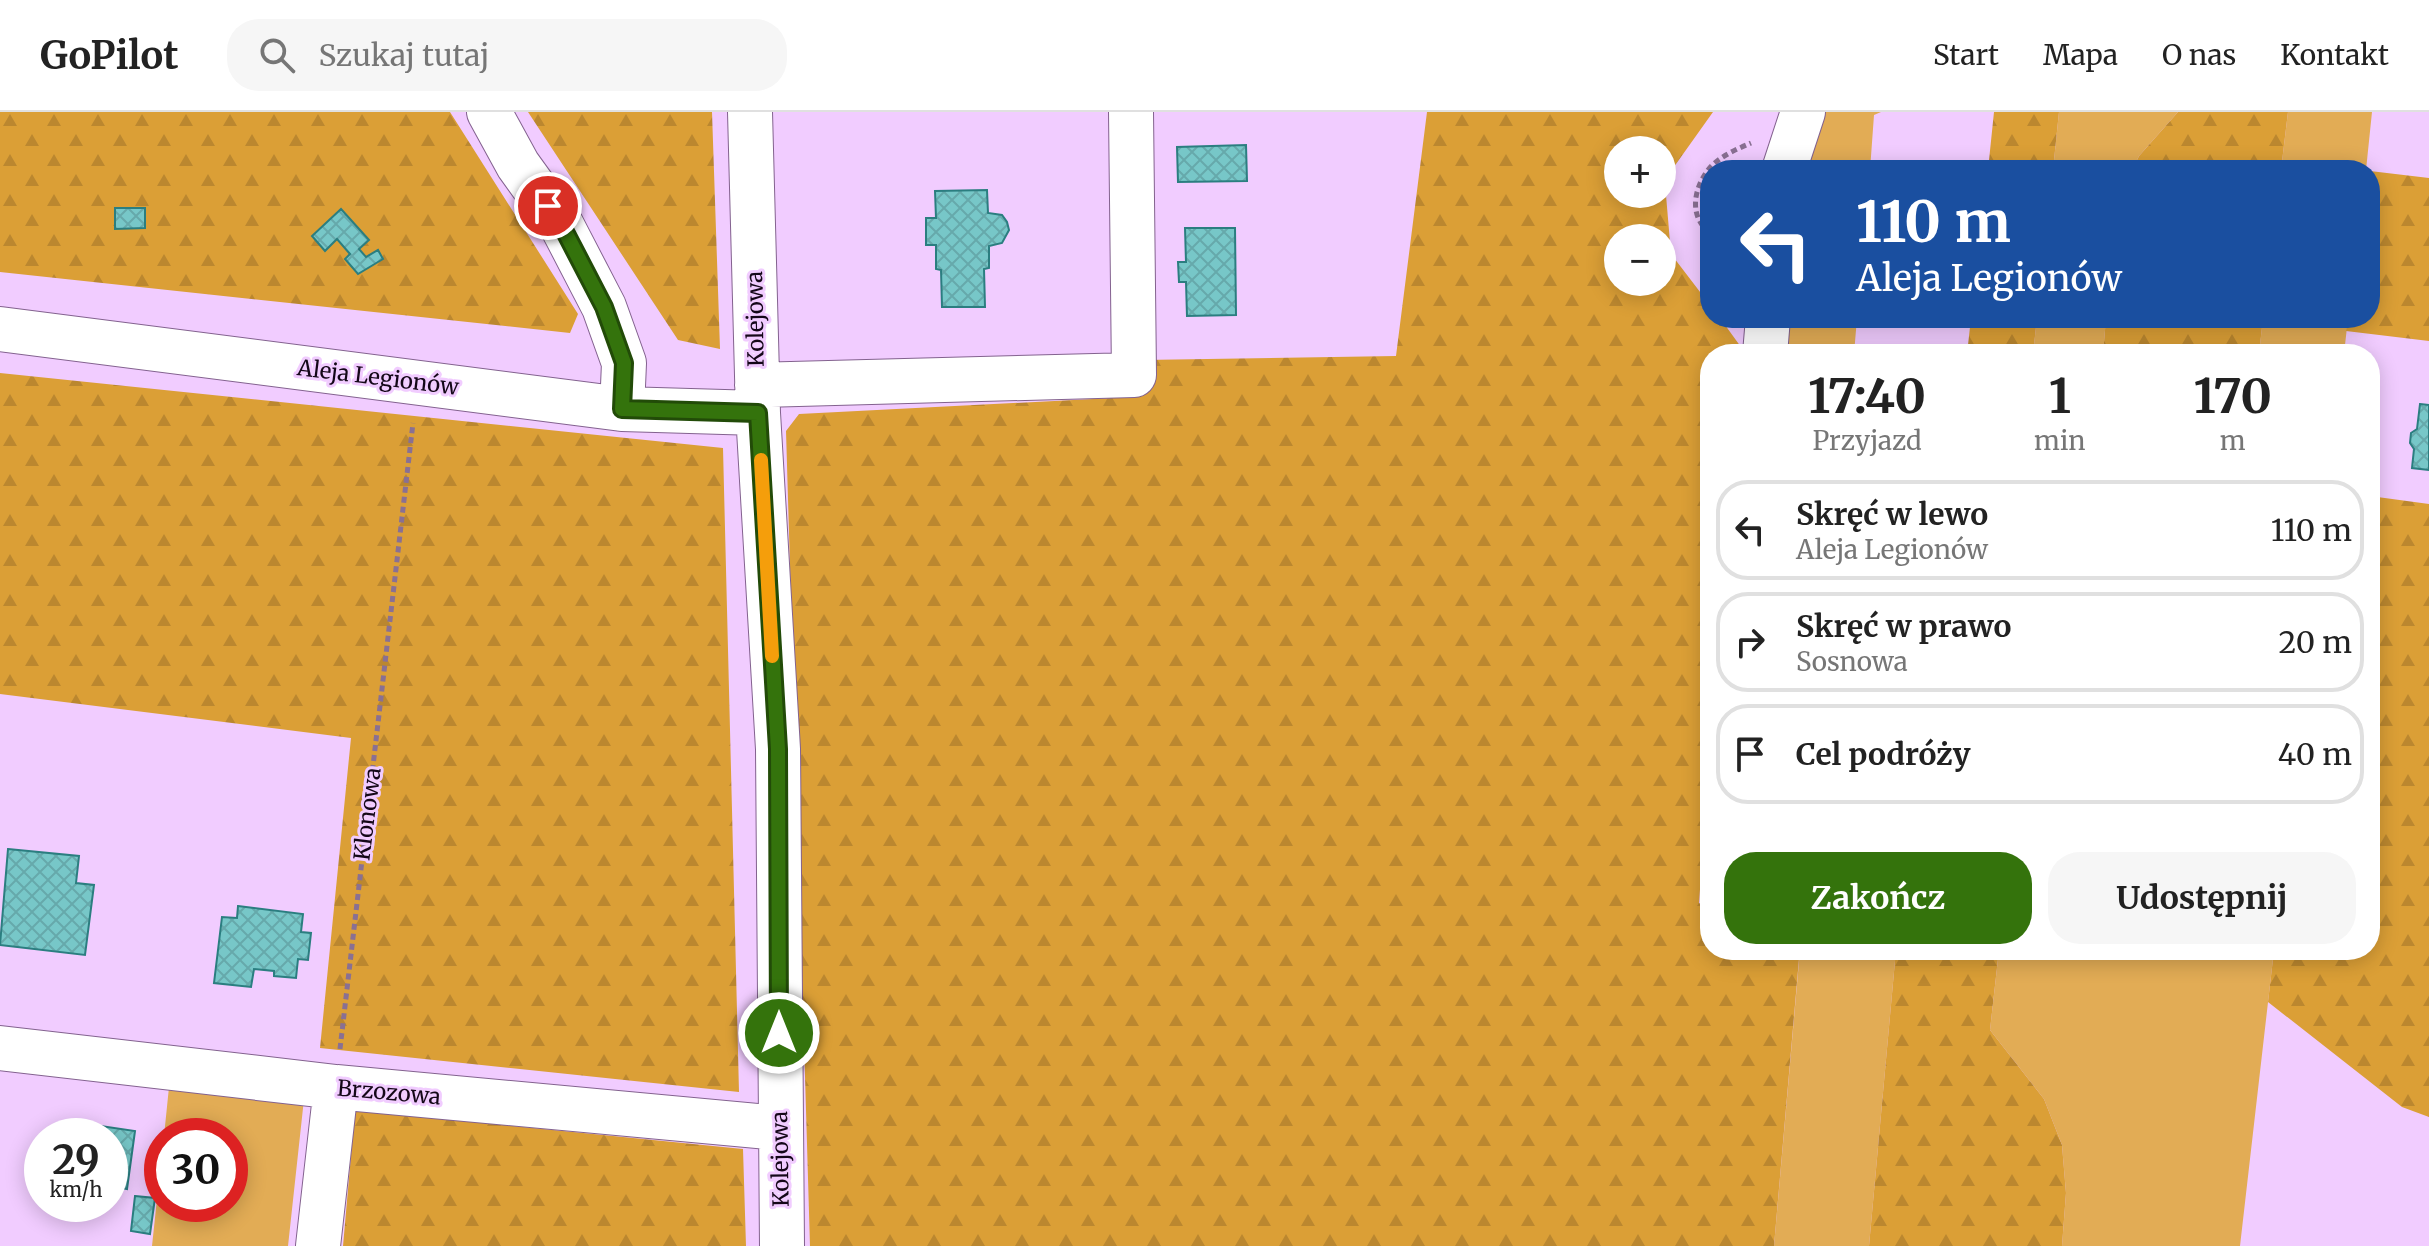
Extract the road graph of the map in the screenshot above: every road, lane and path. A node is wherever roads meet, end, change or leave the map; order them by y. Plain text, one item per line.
1 (489, 112) edge
2 (750, 112) edge
3 (1131, 112) edge
4 (1800, 118) edge
5 (1720, 160) edge
6 (1787, 160) edge
7 (1700, 185) edge
8 (1700, 222) edge
9 (0, 329) edge
10 (418, 382) junction
11 (757, 399) junction
12 (622, 409) junction
13 (0, 1048) edge
14 (336, 1087) junction
15 (779, 1128) junction
16 (318, 1246) edge
17 (782, 1246) edge

1 - 12 street
2 - 11 street, Kolejowa
3 - 11 street, Aleja Legionów
4 - 5 path
4 - 6 street
7 - 8 path
9 - 10 street, Aleja Legionów
10 - 12 street, Aleja Legionów
10 - 14 path, Klonowa
11 - 12 street, Aleja Legionów
11 - 15 street, Kolejowa
13 - 14 street, Brzozowa
14 - 15 street, Brzozowa
14 - 16 street
15 - 17 street, Kolejowa

